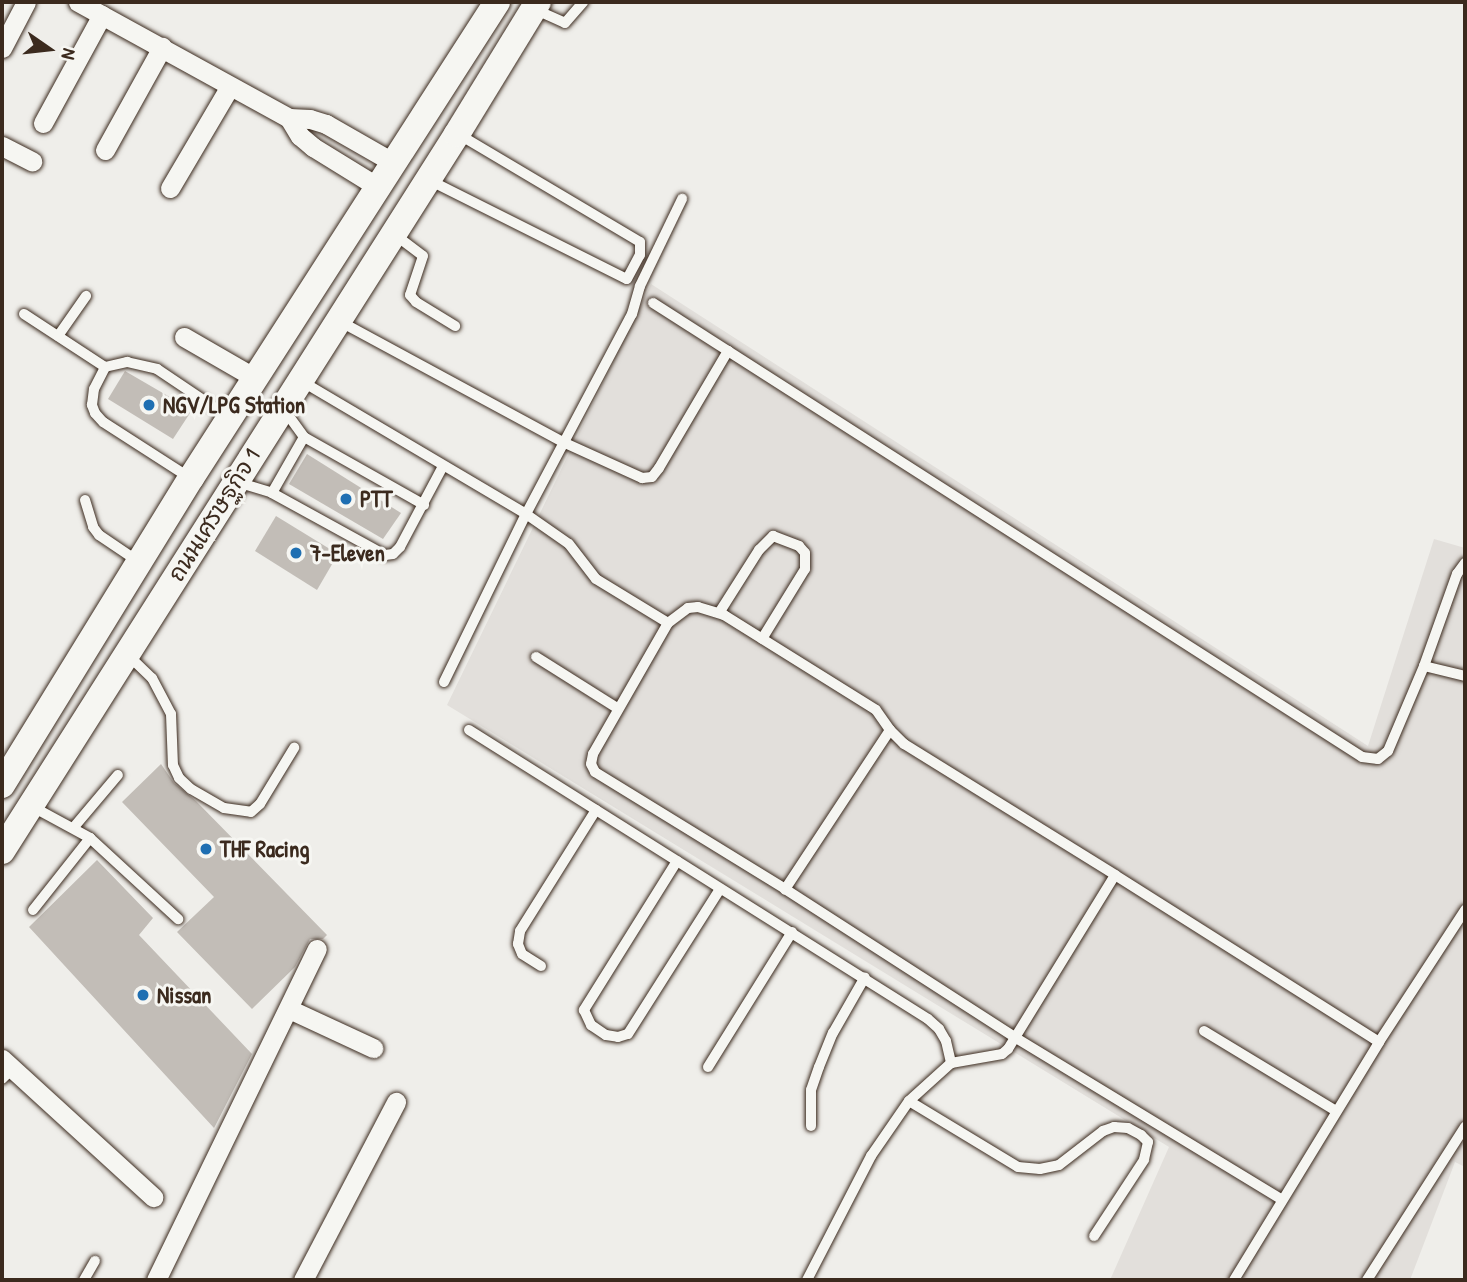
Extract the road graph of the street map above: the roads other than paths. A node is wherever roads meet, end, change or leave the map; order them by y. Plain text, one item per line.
1 (26, 2) edge
2 (78, 2) edge
3 (497, 2) edge
4 (583, 2) edge
5 (536, 5) edge
6 (102, 15) junction
7 (162, 47) junction
8 (2, 48) edge
9 (230, 86) junction
10 (289, 118) junction
11 (43, 124) dead end
12 (457, 134) junction
13 (2, 146) edge
14 (105, 150) dead end
15 (32, 161) dead end
16 (394, 163) junction
17 (428, 180) junction
18 (378, 187) junction
19 (170, 188) dead end
20 (682, 199) dead end
21 (394, 234) junction
22 (626, 279) junction
23 (639, 286) junction
24 (86, 296) dead end
25 (653, 303) dead end
26 (24, 314) dead end
27 (338, 320) junction
28 (455, 326) dead end
29 (58, 336) junction
30 (184, 337) dead end
31 (728, 351) junction
32 (105, 366) junction
33 (255, 378) junction
34 (299, 380) junction
35 (282, 406) junction
36 (230, 418) junction
37 (304, 437) junction
38 (565, 443) junction
39 (443, 466) junction
40 (191, 478) junction
41 (234, 482) junction
42 (272, 493) junction
43 (85, 500) dead end
44 (424, 505) junction
45 (526, 514) junction
46 (139, 562) junction
47 (1465, 563) edge
48 (719, 613) junction
49 (668, 623) junction
50 (762, 639) junction
51 (126, 653) junction
52 (536, 657) dead end
53 (1424, 666) junction
54 (1465, 676) edge
55 (444, 682) dead end
56 (617, 708) junction
57 (469, 730) dead end
58 (890, 730) junction
59 (294, 748) dead end
60 (118, 775) dead end
61 (2, 785) edge
62 (29, 805) junction
63 (596, 810) junction
64 (74, 827) junction
65 (90, 838) junction
66 (2, 850) edge
67 (677, 861) junction
68 (1115, 875) junction
69 (720, 889) junction
70 (785, 889) junction
71 (33, 910) dead end
72 (1465, 910) edge
73 (178, 919) dead end
74 (792, 932) junction
75 (317, 949) dead end
76 (541, 966) dead end
77 (865, 977) junction
78 (289, 1009) junction
79 (1204, 1031) dead end
80 (1016, 1038) junction
81 (1379, 1042) junction
82 (373, 1048) dead end
83 (951, 1063) junction
84 (708, 1067) dead end
85 (5, 1069) edge
86 (909, 1101) junction
87 (396, 1102) dead end
88 (1336, 1111) junction
89 (811, 1126) dead end
90 (1465, 1128) edge
91 (1460, 1145) edge
92 (153, 1197) dead end
93 (1281, 1199) junction
94 (1094, 1236) dead end
95 (96, 1261) dead end
96 (84, 1280) edge
97 (156, 1280) edge
98 (303, 1280) edge
99 (807, 1280) edge
100 (1234, 1280) edge
101 (1367, 1280) edge

1 - 8 street
2 - 6 street
3 - 16 main road, ถนนเศรษฐกิจ 1
4 - 5 lane
5 - 12 main road, ถนนเศรษฐกิจ 1
6 - 7 street
6 - 11 street
7 - 9 street
7 - 14 street
9 - 10 street
9 - 19 street
10 - 16 street
10 - 18 street
12 - 17 main road, ถนนเศรษฐกิจ 1
12 - 22 lane
13 - 15 street
16 - 18 main road, ถนนเศรษฐกิจ 1
17 - 21 main road, ถนนเศรษฐกิจ 1
17 - 22 lane
18 - 33 main road, ถนนเศรษฐกิจ 1
20 - 23 lane
21 - 27 main road, ถนนเศรษฐกิจ 1
21 - 28 lane
22 - 23 lane
23 - 38 lane
24 - 29 lane
25 - 31 lane
26 - 29 lane
27 - 34 main road, ถนนเศรษฐกิจ 1
27 - 38 lane
29 - 32 lane
30 - 33 street
31 - 38 lane
31 - 53 lane
32 - 36 lane
32 - 40 lane
33 - 36 main road, ถนนเศรษฐกิจ 1
34 - 35 main road, ถนนเศรษฐกิจ 1
34 - 39 lane
35 - 37 lane
35 - 41 main road, ถนนเศรษฐกิจ 1
36 - 40 main road, ถนนเศรษฐกิจ 1
37 - 42 lane
37 - 44 lane
38 - 45 lane
39 - 44 lane
39 - 45 lane
40 - 46 main road, ถนนเศรษฐกิจ 1
41 - 42 lane
41 - 51 main road, ถนนเศรษฐกิจ 1
42 - 44 lane
43 - 46 lane
45 - 49 lane
45 - 55 lane
46 - 61 main road, ถนนเศรษฐกิจ 1
47 - 53 lane
48 - 49 lane
48 - 50 lane
48 - 50 lane
49 - 56 lane
50 - 58 lane
51 - 59 lane
51 - 62 main road, ถนนเศรษฐกิจ 1
52 - 56 lane
53 - 54 lane
56 - 70 lane
57 - 63 lane
58 - 68 lane
58 - 70 lane
60 - 64 lane
62 - 64 lane
62 - 66 main road, ถนนเศรษฐกิจ 1
63 - 67 lane
63 - 76 lane
64 - 65 lane
65 - 71 lane
65 - 73 lane
67 - 69 lane
67 - 69 lane
68 - 80 lane
68 - 81 lane
69 - 74 lane
70 - 80 lane
72 - 81 lane
74 - 77 lane
74 - 84 lane
75 - 78 street
77 - 83 lane
77 - 89 lane
78 - 82 street
78 - 97 street
79 - 88 lane
80 - 83 lane
80 - 93 lane
81 - 88 lane
83 - 86 lane
85 - 92 street
86 - 94 lane
86 - 99 lane
87 - 98 street
88 - 93 lane
90 - 91 lane
91 - 101 lane
93 - 100 lane
95 - 96 lane

